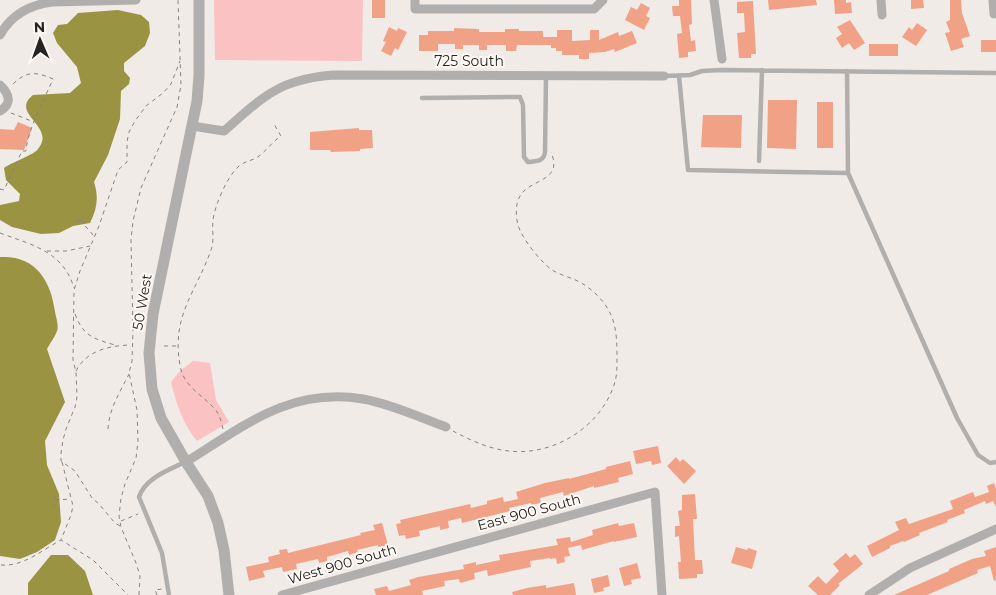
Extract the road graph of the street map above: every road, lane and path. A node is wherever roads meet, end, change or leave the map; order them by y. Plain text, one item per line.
1 (94, 0) edge
2 (108, 0) edge
3 (136, 0) edge
4 (178, 0) edge
5 (199, 0) edge
6 (603, 0) edge
7 (714, 0) edge
8 (882, 0) edge
9 (993, 0) edge
10 (415, 5) edge
11 (513, 5) edge
12 (994, 14) dead end
13 (882, 15) dead end
14 (0, 35) edge
15 (722, 59) dead end
16 (180, 60) junction
17 (762, 70) junction
18 (846, 71) junction
19 (996, 73) edge
20 (546, 75) junction
21 (664, 76) joint
22 (679, 76) junction
23 (3, 88) edge
24 (422, 98) dead end
25 (0, 112) edge
26 (19, 116) dead end
27 (34, 122) junction
28 (274, 124) dead end
29 (192, 126) junction
30 (545, 148) junction
31 (759, 161) dead end
32 (848, 173) junction
33 (0, 189) edge
34 (84, 217) dead end
35 (80, 220) junction
36 (76, 222) dead end
37 (0, 233) edge
38 (94, 236) junction
39 (90, 246) junction
40 (46, 251) junction
41 (74, 290) junction
42 (75, 314) junction
43 (115, 345) junction
44 (128, 345) dead end
45 (164, 346) dead end
46 (178, 346) junction
47 (76, 372) junction
48 (129, 373) junction
49 (446, 427) joint
50 (108, 429) dead end
51 (225, 437) junction
52 (62, 462) junction
53 (186, 462) junction
54 (996, 462) edge
55 (55, 496) dead end
56 (72, 498) junction
57 (55, 500) junction
58 (55, 506) dead end
59 (146, 511) junction
60 (120, 522) junction
61 (121, 526) junction
62 (996, 529) edge
63 (61, 540) junction
64 (410, 559) joint
65 (1, 565) edge
66 (168, 588) junction
67 (128, 595) edge
68 (139, 595) edge
69 (157, 595) edge
70 (169, 595) edge
71 (229, 595) edge
72 (282, 595) edge
73 (662, 595) edge
74 (869, 595) edge

1 - 2 street
1 - 14 street
2 - 3 street
4 - 16 path
5 - 29 street, 50 West
6 - 11 street
7 - 15 street
8 - 13 street
9 - 12 street
10 - 11 street
16 - 38 path
16 - 48 path
17 - 18 lane, 725 South
17 - 22 lane, 725 South
17 - 31 lane
18 - 19 lane, 725 South
18 - 32 lane
20 - 21 street, 725 South
20 - 29 street, 725 South
20 - 30 lane
21 - 22 lane, 725 South
22 - 32 lane
23 - 25 street
23 - 27 path
24 - 30 lane
26 - 27 path
27 - 33 path
28 - 46 path
29 - 53 street, 50 West
30 - 49 path
32 - 54 lane
34 - 35 path
35 - 36 path
35 - 38 path
37 - 40 path
38 - 39 path
39 - 40 path
39 - 41 path
40 - 41 path
41 - 42 path
42 - 43 path
42 - 47 path
43 - 44 path
43 - 47 path
45 - 46 path
46 - 51 path
47 - 52 path
48 - 50 path
48 - 60 path
49 - 51 street
51 - 53 street
52 - 56 path
52 - 61 path
53 - 59 lane
53 - 71 street, 50 West
55 - 57 path
56 - 57 path
56 - 63 path
57 - 58 path
59 - 60 path
59 - 66 lane
60 - 61 path
61 - 68 path
62 - 74 street
63 - 65 path
63 - 67 path
64 - 72 street, West 900 South
64 - 73 street, East 900 South
66 - 69 path
66 - 70 lane

